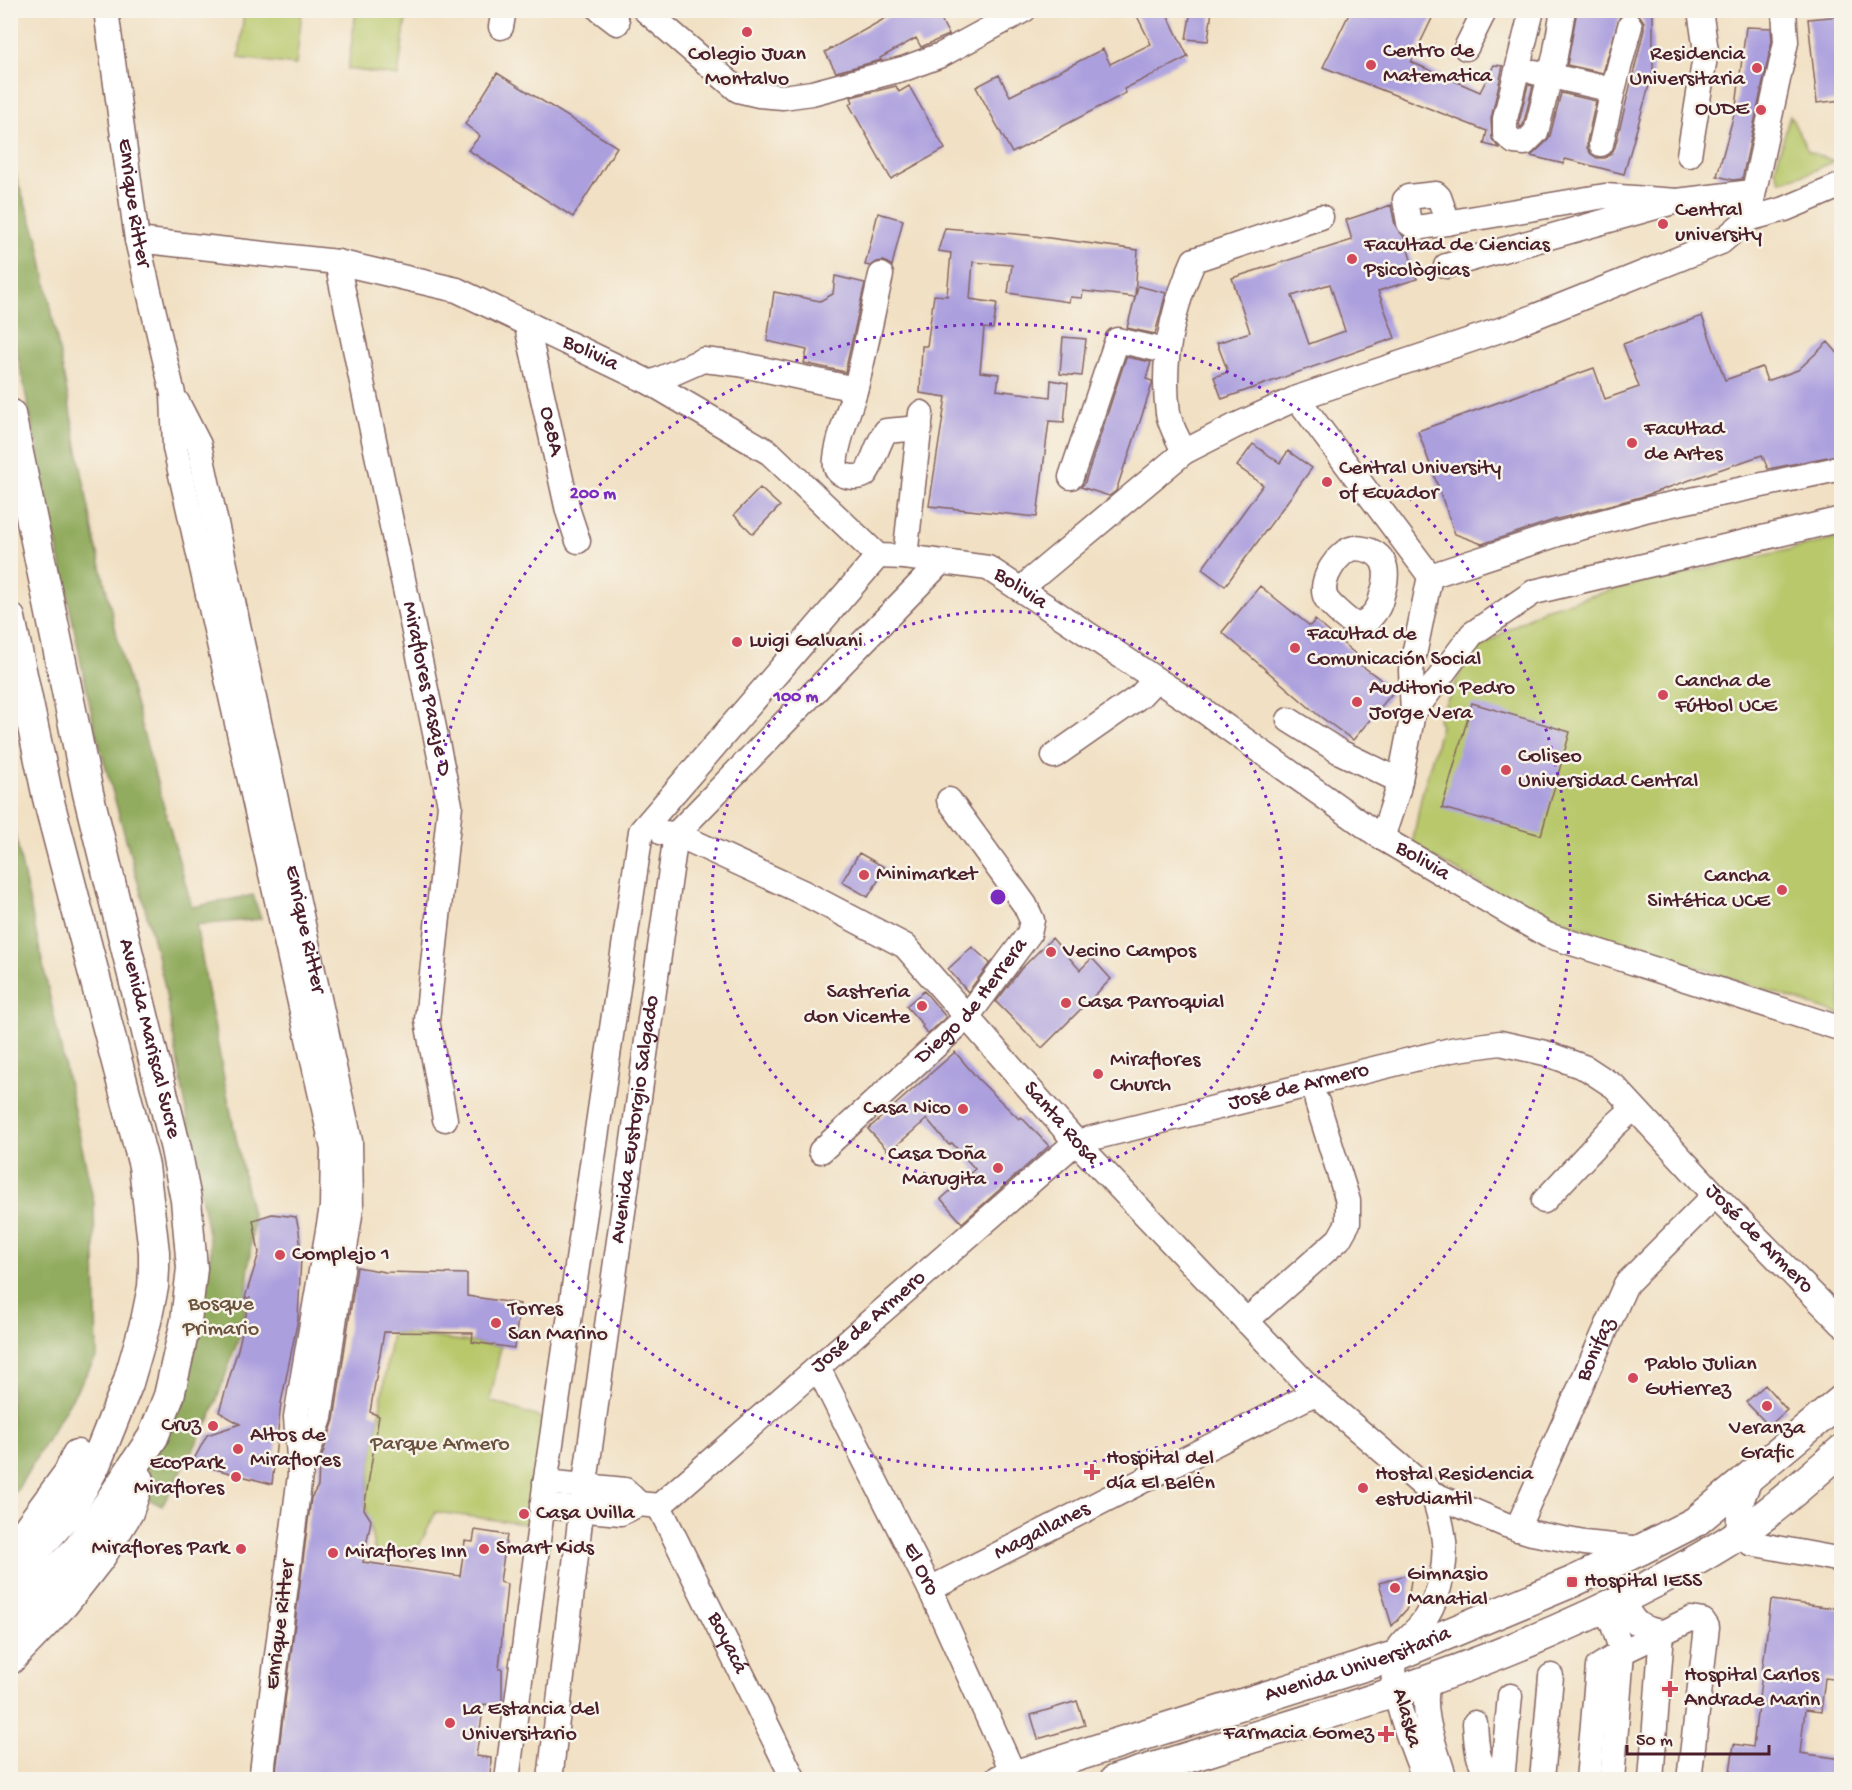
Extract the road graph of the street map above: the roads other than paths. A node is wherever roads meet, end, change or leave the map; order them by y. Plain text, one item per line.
1 (106, 10) edge
2 (645, 10) edge
3 (1024, 10) edge
4 (1485, 10) edge
5 (1532, 10) edge
6 (1563, 10) edge
7 (1700, 10) edge
8 (1784, 10) edge
9 (1630, 26) dead end
10 (1466, 48) dead end
11 (1519, 68) junction
12 (1550, 75) junction
13 (1613, 90) junction
14 (1601, 144) dead end
15 (1689, 155) dead end
16 (1842, 185) edge
17 (1752, 192) junction
18 (1677, 201) junction
19 (1321, 217) dead end
20 (1748, 219) junction
21 (1448, 223) dead end
22 (137, 240) junction
23 (337, 262) junction
24 (1446, 266) dead end
25 (881, 275) dead end
26 (526, 322) junction
27 (1166, 351) junction
28 (651, 383) junction
29 (855, 389) junction
30 (1297, 398) junction
31 (10, 414) edge
32 (1184, 452) junction
33 (1842, 468) edge
34 (1071, 477) dead end
35 (1842, 519) edge
36 (1400, 534) junction
37 (578, 541) dead end
38 (878, 556) junction
39 (905, 557) junction
40 (1382, 559) dead end
41 (940, 563) junction
42 (1430, 576) junction
43 (1022, 590) junction
44 (10, 618) edge
45 (1155, 680) junction
46 (1413, 713) junction
47 (1289, 720) dead end
48 (1054, 756) dead end
49 (1400, 781) junction
50 (949, 800) dead end
51 (640, 831) junction
52 (676, 834) junction
53 (1382, 838) junction
54 (104, 1016) junction
55 (967, 1017) junction
56 (1842, 1029) edge
57 (1317, 1102) dead end
58 (1634, 1108) junction
59 (445, 1119) dead end
60 (172, 1134) junction
61 (1076, 1142) junction
62 (137, 1143) junction
63 (821, 1151) dead end
64 (1714, 1195) junction
65 (1544, 1200) dead end
66 (1246, 1321) junction
67 (1842, 1324) edge
68 (818, 1368) junction
69 (1315, 1393) junction
70 (1842, 1400) edge
71 (153, 1437) junction
72 (1842, 1450) edge
73 (1752, 1476) junction
74 (546, 1482) junction
75 (584, 1485) junction
76 (1433, 1494) junction
77 (649, 1505) junction
78 (542, 1506) junction
79 (581, 1510) junction
80 (1517, 1529) junction
81 (1739, 1534) junction
82 (1642, 1549) junction
83 (10, 1551) edge
84 (1842, 1560) edge
85 (10, 1580) edge
86 (930, 1589) junction
87 (1613, 1604) junction
88 (10, 1618) edge
89 (1662, 1632) junction
90 (1622, 1652) junction
91 (1395, 1656) junction
92 (10, 1659) edge
93 (1551, 1676) dead end
94 (1428, 1681) junction
95 (1396, 1693) junction
96 (1510, 1696) dead end
97 (1475, 1723) dead end
98 (1007, 1777) edge
99 (261, 1779) edge
100 (507, 1779) edge
101 (550, 1779) edge
102 (794, 1779) edge
103 (1115, 1779) edge
104 (1425, 1779) edge
105 (1445, 1779) edge
106 (1496, 1779) edge
107 (1502, 1779) edge
108 (1542, 1779) edge
109 (1588, 1779) edge
110 (1612, 1779) edge
111 (1651, 1779) edge
112 (1689, 1779) edge

1 - 22 street, Enrique Ritter
2 - 3 street
4 - 10 street
5 - 11 street
6 - 12 street
7 - 15 street
8 - 17 street
9 - 13 street
11 - 12 street
11 - 12 street
12 - 13 street
13 - 14 street
16 - 20 street
17 - 18 street
17 - 20 street
18 - 21 street
18 - 24 street
19 - 27 street
20 - 30 street
22 - 23 street, Bolivia
22 - 99 street, Enrique Ritter
23 - 26 street, Bolivia
23 - 59 street, Miraflores Pasaje D
25 - 29 street
26 - 28 street, Bolivia
26 - 37 street, Oe8A
27 - 32 street
27 - 34 street
28 - 29 street
28 - 38 street, Bolivia
29 - 39 street
30 - 32 street
30 - 36 street
31 - 60 main road, Avenida Mariscal Sucre
32 - 43 street
33 - 42 street
35 - 46 street
36 - 40 street
36 - 42 street
38 - 39 street, Bolivia
38 - 51 street
39 - 41 street, Bolivia
41 - 43 street, Bolivia
41 - 52 street
42 - 46 street
43 - 45 street, Bolivia
44 - 54 main road, Avenida Mariscal Sucre
45 - 48 street
45 - 53 street, Bolivia
46 - 49 street
47 - 49 street
49 - 53 street
50 - 55 street, Diego de Herrera
51 - 52 street, Santa Rosa
51 - 74 street, Avenida Eustorgio Salgado
52 - 55 street, Santa Rosa
52 - 75 street, Avenida Eustorgio Salgado
53 - 56 street, Bolivia
54 - 62 main road, Avenida Mariscal Sucre
54 - 83 main road
55 - 61 street, Santa Rosa
55 - 63 street, Diego de Herrera
57 - 66 street
58 - 61 street, José de Armero
58 - 64 street, José de Armero
58 - 65 street
60 - 62 main road
60 - 71 main road, Avenida Mariscal Sucre
61 - 66 street, Santa Rosa
61 - 68 street, José de Armero
62 - 85 main road, Avenida Mariscal Sucre
64 - 67 street, José de Armero
64 - 80 street, Bonifaz
66 - 69 street, Santa Rosa
68 - 77 street, José de Armero
68 - 86 street, El Oro
69 - 76 street, Santa Rosa
69 - 86 street, Magallanes
70 - 73 main road, Avenida Universitaria
71 - 88 main road, Avenida Mariscal Sucre
71 - 92 main road
72 - 81 main road, Avenida Universitaria
73 - 81 street
73 - 82 main road, Avenida Universitaria
74 - 75 street
74 - 78 street, Avenida Eustorgio Salgado
75 - 77 street
75 - 79 street, Avenida Eustorgio Salgado
76 - 80 street, Santa Rosa
76 - 91 street
77 - 79 street, José de Armero
77 - 102 street, Boyacá
78 - 79 street, José de Armero
78 - 100 street, Avenida Eustorgio Salgado
79 - 101 street, Avenida Eustorgio Salgado
80 - 82 street, Santa Rosa
81 - 84 street
81 - 87 main road, Avenida Universitaria
82 - 91 main road, Avenida Universitaria
86 - 98 street, El Oro
87 - 89 street
87 - 90 street
87 - 94 main road, Avenida Universitaria
89 - 90 street
89 - 111 street
89 - 112 street
90 - 109 street
90 - 110 street
91 - 95 street, Alaska
91 - 98 main road, Avenida Universitaria
93 - 108 street
94 - 95 main road, Avenida Universitaria
94 - 105 street, Alaska
95 - 103 main road, Avenida Universitaria
95 - 104 street, Alaska
96 - 107 street
97 - 106 street

